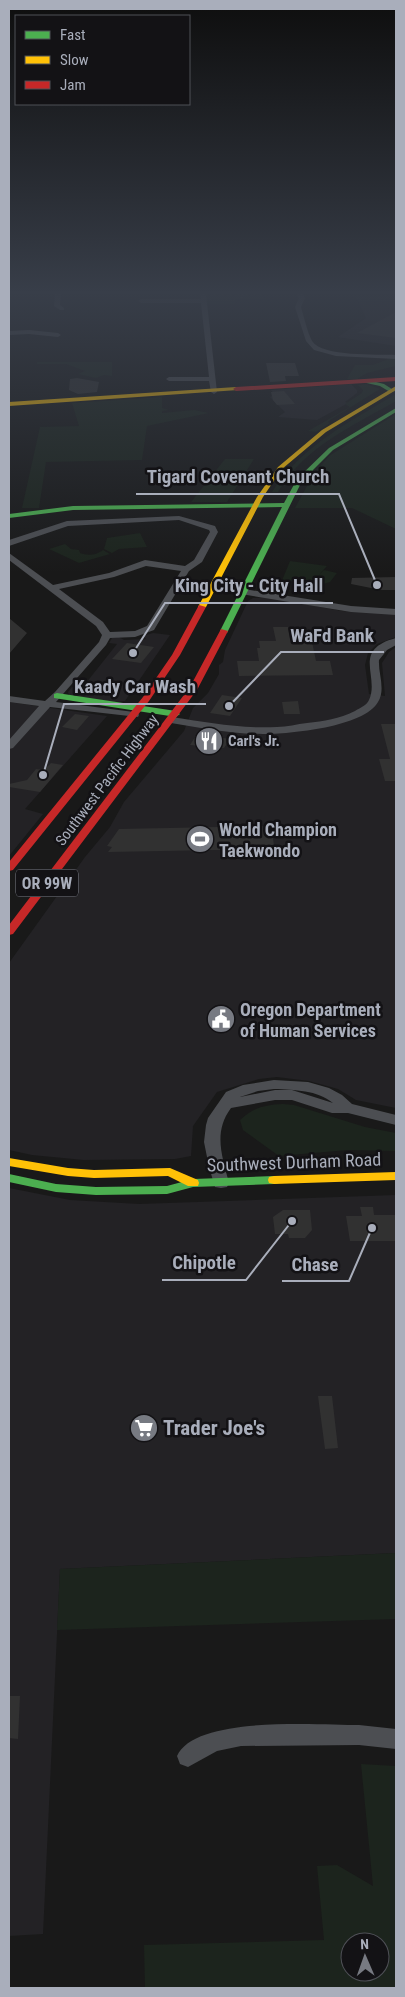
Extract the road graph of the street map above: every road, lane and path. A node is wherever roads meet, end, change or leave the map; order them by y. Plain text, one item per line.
1 (213, 387) edge
2 (280, 387) edge
3 (394, 390) edge
4 (214, 392) junction
5 (9, 404) edge
6 (396, 410) edge
7 (256, 505) junction
8 (286, 505) junction
9 (9, 516) edge
10 (9, 544) edge
11 (9, 557) edge
12 (186, 569) junction
13 (51, 588) junction
14 (244, 592) junction
15 (396, 612) edge
16 (107, 635) junction
17 (396, 641) edge
18 (9, 690) edge
19 (9, 699) edge
20 (52, 700) junction
21 (137, 712) junction
22 (174, 717) junction
23 (9, 746) edge
24 (9, 868) edge
25 (9, 932) edge
26 (396, 1120) edge
27 (9, 1162) edge
28 (396, 1176) edge
29 (9, 1178) edge
30 (193, 1183) junction
31 (220, 1183) junction
32 (396, 1739) edge
33 (188, 1756) dead end

1 - 4 street
2 - 4 main road
3 - 7 main road, Southwest Pacific Highway / OR 99W
4 - 5 main road
6 - 8 main road, Southwest Pacific Highway / OR 99W
7 - 8 main road
7 - 9 main road
7 - 21 main road, Southwest Pacific Highway / OR 99W
8 - 14 main road, Southwest Pacific Highway / OR 99W
10 - 12 street
11 - 13 street
12 - 13 street
12 - 16 street
13 - 16 street
14 - 15 street
14 - 22 main road, Southwest Pacific Highway / OR 99W
16 - 20 street
17 - 22 street
18 - 20 street
19 - 20 street
20 - 21 main road
20 - 23 street
21 - 22 main road
21 - 24 main road, Southwest Pacific Highway / OR 99W
22 - 25 main road, Southwest Pacific Highway / OR 99W
26 - 31 street
27 - 30 main road, Southwest Durham Road
28 - 31 main road, Southwest Durham Road
29 - 30 main road, Southwest Durham Road
30 - 31 main road, Southwest Durham Road
32 - 33 street

